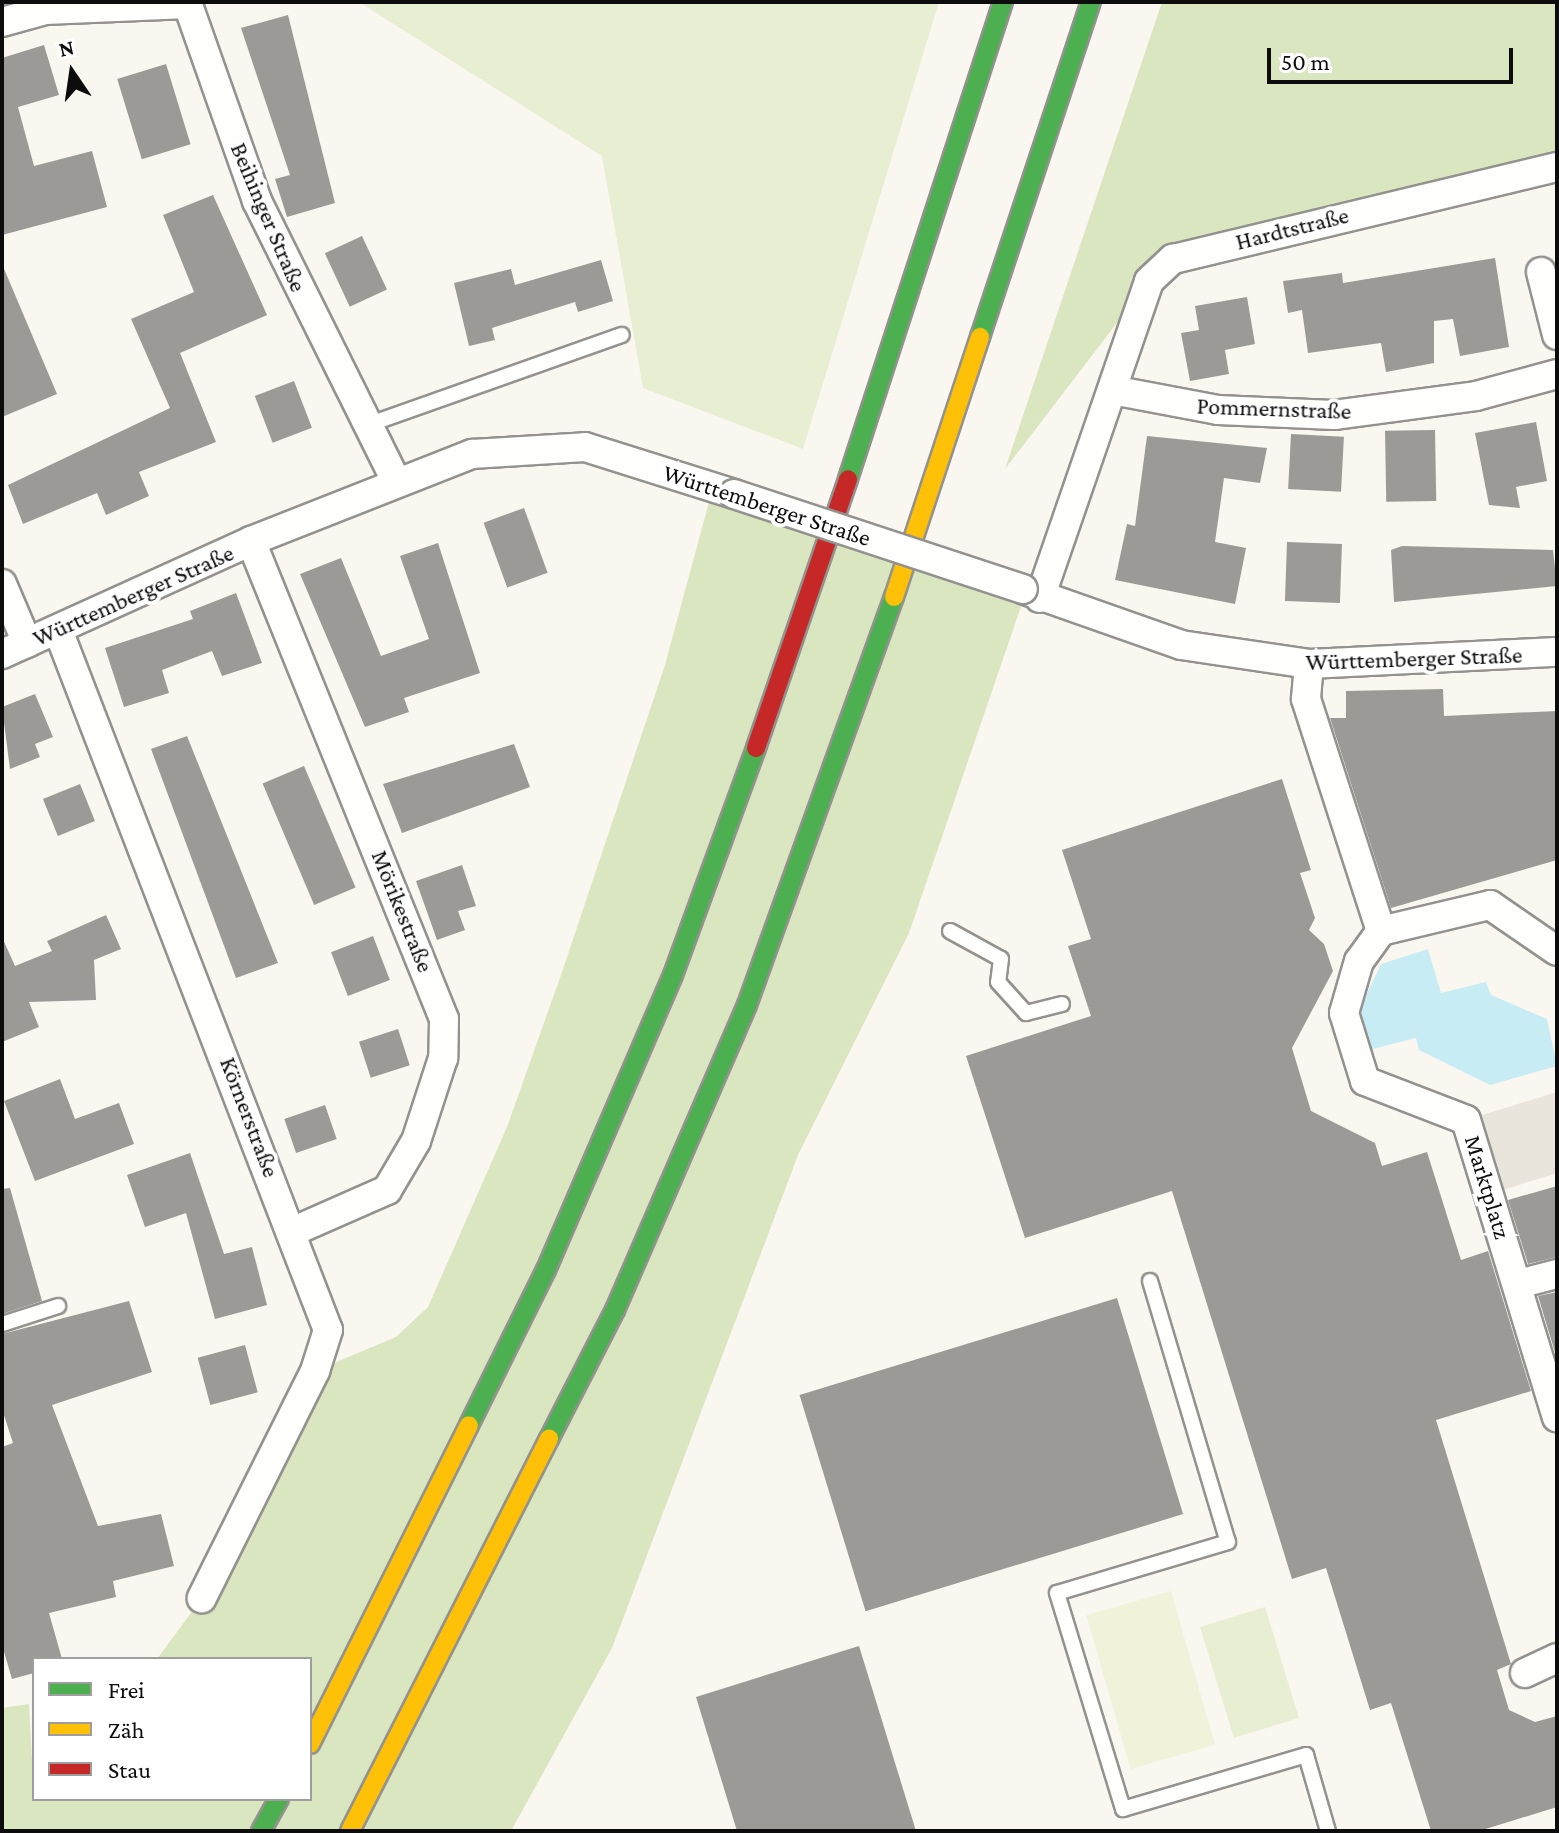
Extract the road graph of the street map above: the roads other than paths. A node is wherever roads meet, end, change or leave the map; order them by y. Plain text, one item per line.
1 (1003, 2) edge
2 (1091, 2) edge
3 (188, 3) edge
4 (2, 22) edge
5 (1557, 167) edge
6 (1541, 272) dead end
7 (622, 335) dead end
8 (1557, 335) edge
9 (1557, 374) edge
10 (1112, 390) junction
11 (370, 424) junction
12 (396, 481) junction
13 (251, 541) junction
14 (2, 584) edge
15 (1031, 594) junction
16 (58, 630) junction
17 (14, 649) edge
18 (1557, 652) edge
19 (1309, 664) junction
20 (950, 931) dead end
21 (1381, 931) junction
22 (1557, 951) edge
23 (1062, 1004) dead end
24 (294, 1231) junction
25 (1557, 1274) edge
26 (1150, 1281) dead end
27 (1518, 1284) junction
28 (58, 1306) dead end
29 (2, 1324) edge
30 (1557, 1417) edge
31 (202, 1598) dead end
32 (1557, 1658) edge
33 (1525, 1673) dead end
34 (312, 1740) edge
35 (278, 1801) edge
36 (261, 1831) edge
37 (350, 1831) edge
38 (1328, 1831) edge

1 - 34 highway
2 - 37 highway
3 - 4 street
3 - 11 street, Beihinger Straße
5 - 10 street, Hardtstraße
6 - 8 street
7 - 11 lane
9 - 10 street, Pommernstraße
10 - 15 street
11 - 12 street, Beihinger Straße
12 - 13 street, Württemberger Straße
12 - 15 street, Württemberger Straße, bridge
13 - 16 street, Württemberger Straße
13 - 24 street, Mörikestraße
14 - 17 street
15 - 19 street, Württemberger Straße
16 - 17 street, Württemberger Straße
16 - 24 street, Körnerstraße
18 - 19 street, Württemberger Straße
19 - 21 street
20 - 23 lane
21 - 22 street
21 - 27 street, Marktplatz
24 - 31 street, Körnerstraße
25 - 27 street
26 - 38 lane
27 - 30 street, Marktplatz
28 - 29 lane
32 - 33 street
35 - 36 highway

